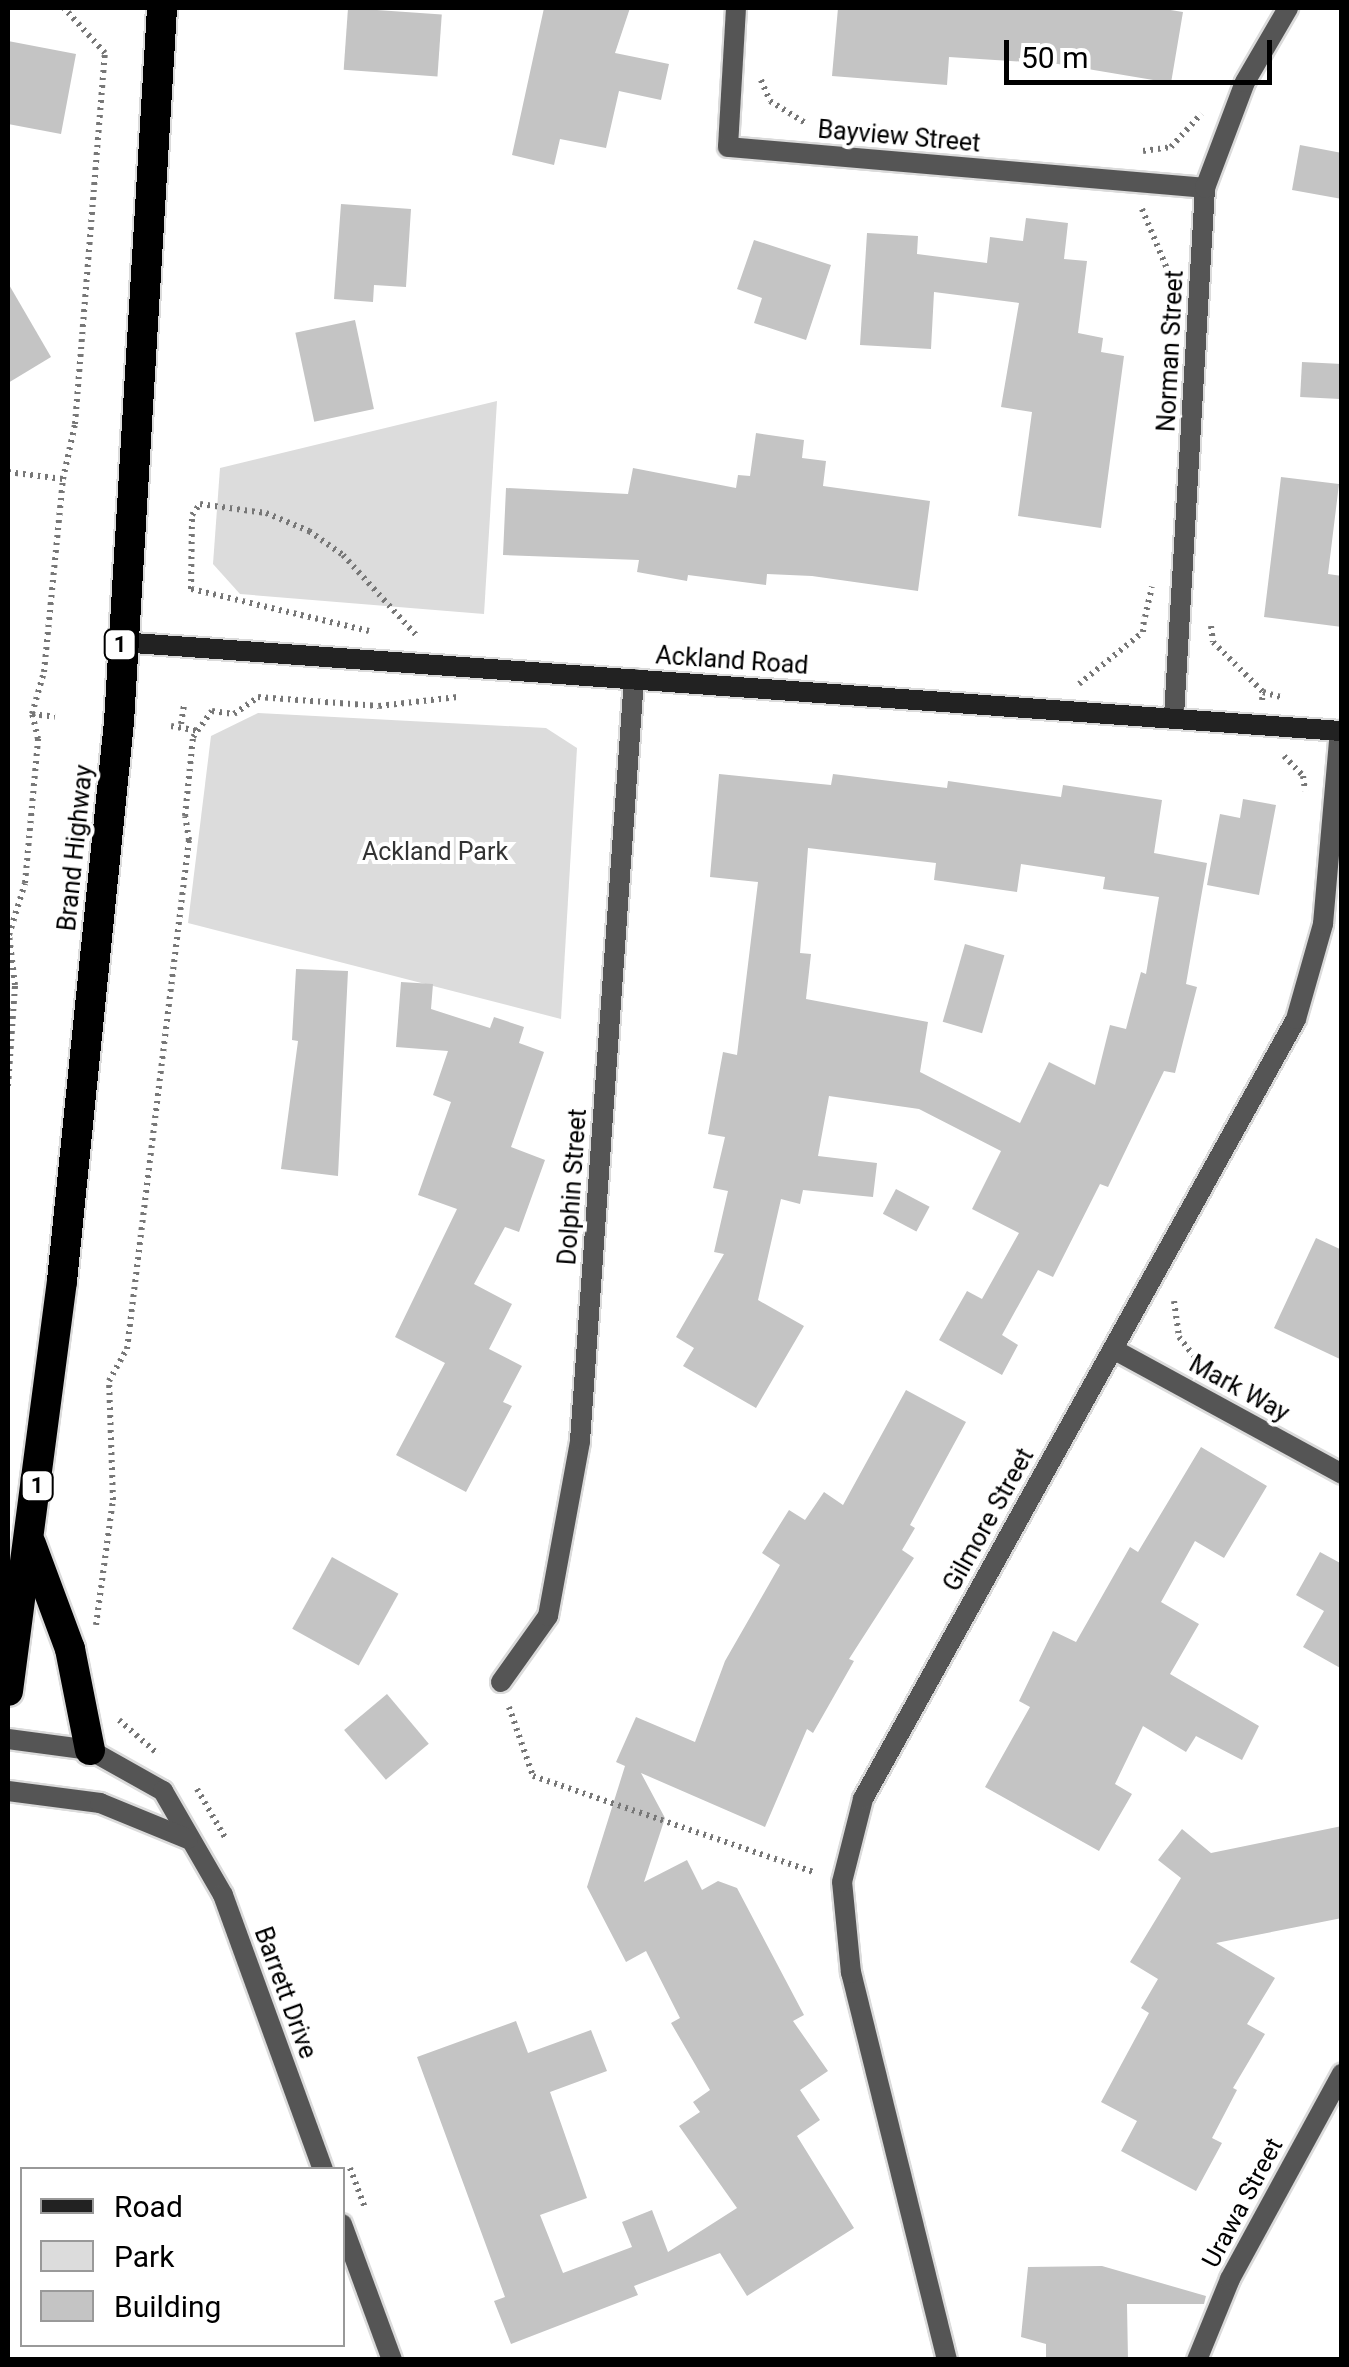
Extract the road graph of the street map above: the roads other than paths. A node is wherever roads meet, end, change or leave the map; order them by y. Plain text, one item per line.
1 (162, 8) edge
2 (736, 8) edge
3 (1288, 8) edge
4 (1205, 188) junction
5 (120, 642) junction
6 (634, 679) junction
7 (1174, 716) junction
8 (1341, 731) edge
9 (1112, 1348) junction
10 (1342, 1474) edge
11 (30, 1541) junction
12 (501, 1682) road end
13 (8, 1691) edge
14 (8, 1739) edge
15 (90, 1750) junction
16 (8, 1791) edge
17 (188, 1839) junction
18 (1342, 2074) edge
19 (322, 2167) edge
20 (345, 2232) edge
21 (392, 2360) edge
22 (947, 2360) edge
23 (1197, 2360) edge

1 - 5 highway, Brand Highway / 1
2 - 4 street, Bayview Street
3 - 4 street, Norman Street
4 - 7 street, Norman Street
5 - 6 main road, Ackland Road
5 - 11 highway, Brand Highway / 1
6 - 7 main road, Ackland Road
6 - 12 street, Dolphin Street
7 - 8 main road, Ackland Road
8 - 9 street, Gilmore Street
9 - 10 street, Mark Way
9 - 22 street, Gilmore Street
11 - 13 highway, Brand Highway / 1
11 - 15 highway
14 - 15 street, Barrett Drive
15 - 17 street, Barrett Drive
16 - 17 street
17 - 19 street, Barrett Drive
18 - 23 street, Urawa Street
20 - 21 street

